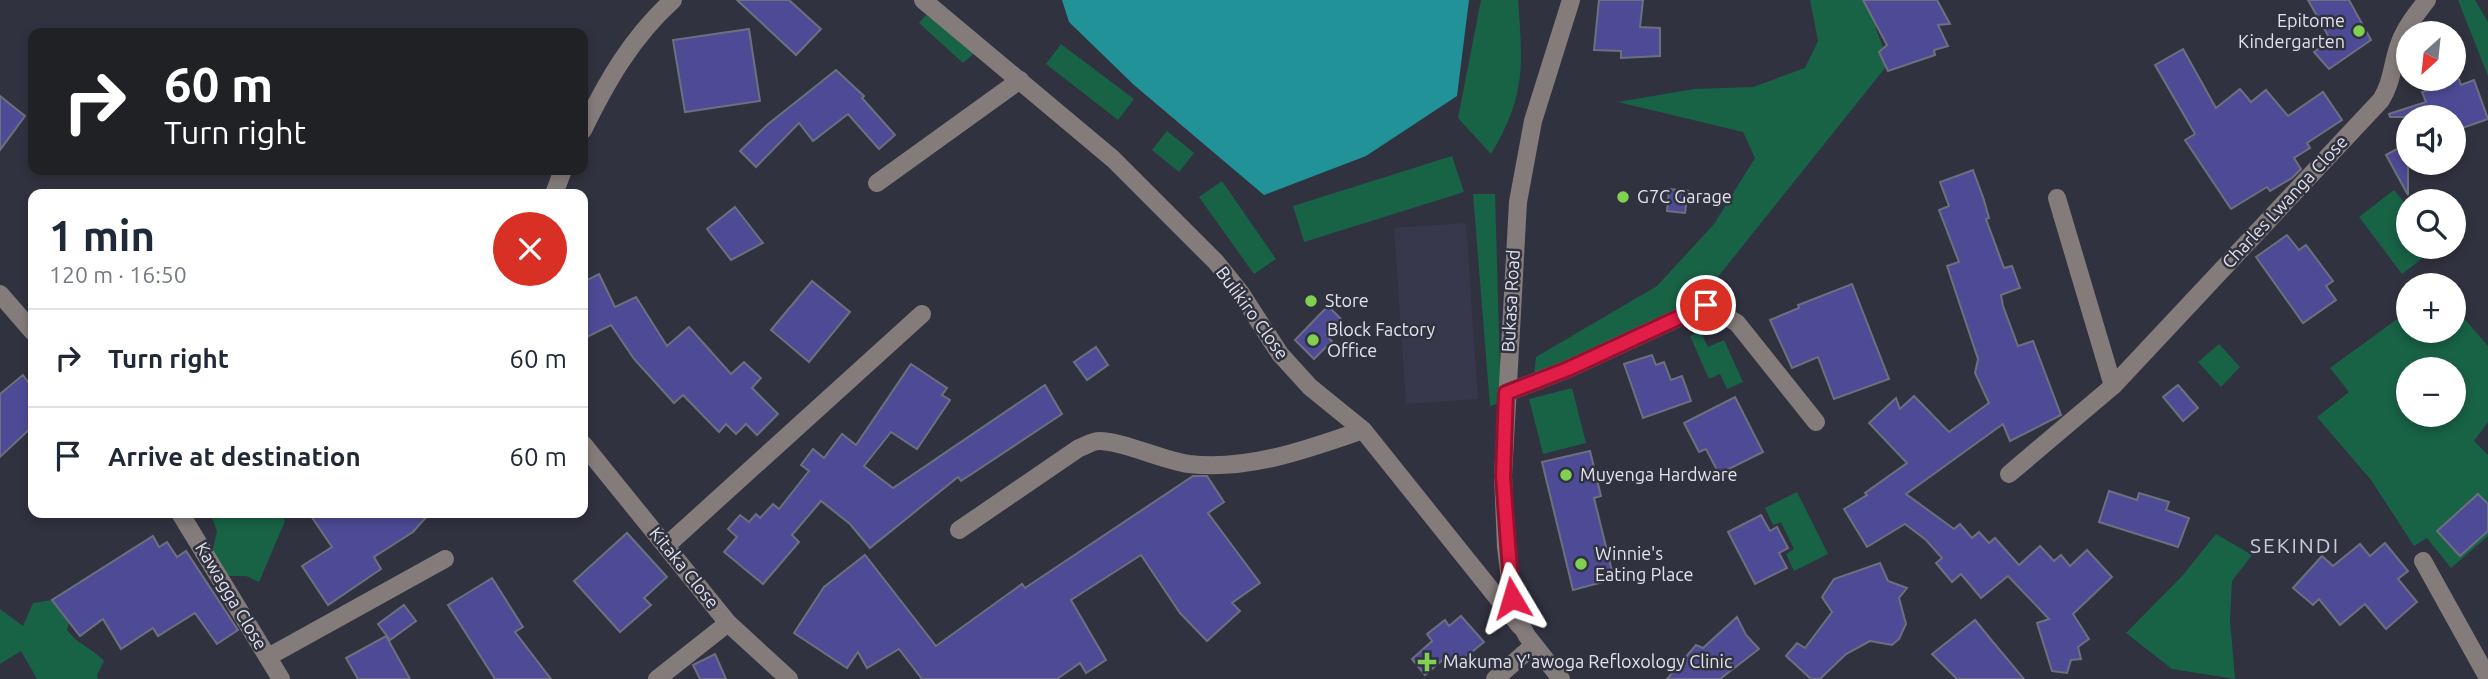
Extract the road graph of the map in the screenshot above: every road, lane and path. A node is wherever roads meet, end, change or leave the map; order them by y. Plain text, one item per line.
1 (673, 0) edge
2 (923, 0) edge
3 (1571, 0) edge
4 (2427, 0) edge
5 (1020, 79) junction
6 (588, 120) edge
7 (877, 183) dead end
8 (2057, 198) dead end
9 (0, 293) edge
10 (922, 314) dead end
11 (28, 326) edge
12 (2113, 386) junction
13 (1506, 393) junction
14 (1816, 422) dead end
15 (1363, 430) junction
16 (588, 450) edge
17 (2009, 474) dead end
18 (183, 518) edge
19 (958, 530) dead end
20 (666, 547) junction
21 (445, 559) dead end
22 (2423, 561) dead end
23 (728, 622) junction
24 (1520, 626) junction
25 (1534, 645) junction
26 (268, 657) junction
27 (2488, 678) edge
28 (281, 679) edge
29 (657, 679) edge
30 (789, 679) edge
31 (1495, 679) edge
32 (1561, 679) edge

1 - 6 street
2 - 5 street, Bulikiro Close
3 - 13 street, Bukasa Road
4 - 12 street, Charles Lwanga Close
5 - 7 street
5 - 15 street, Bulikiro Close
8 - 12 street
9 - 11 street
10 - 20 street
12 - 17 street, Charles Lwanga Close
13 - 14 street
13 - 24 street, Bukasa Road
15 - 19 street
15 - 24 street, Bulikiro Close
16 - 20 street, Kitaka Close
18 - 26 street, Kawagga Close
20 - 23 street, Kitaka Close
21 - 26 street
22 - 27 street
23 - 29 street, Kitaka Close
23 - 30 street
24 - 25 street, Bukasa Road
25 - 31 street
25 - 32 street, Bukasa Road
26 - 28 street, Kawagga Close

